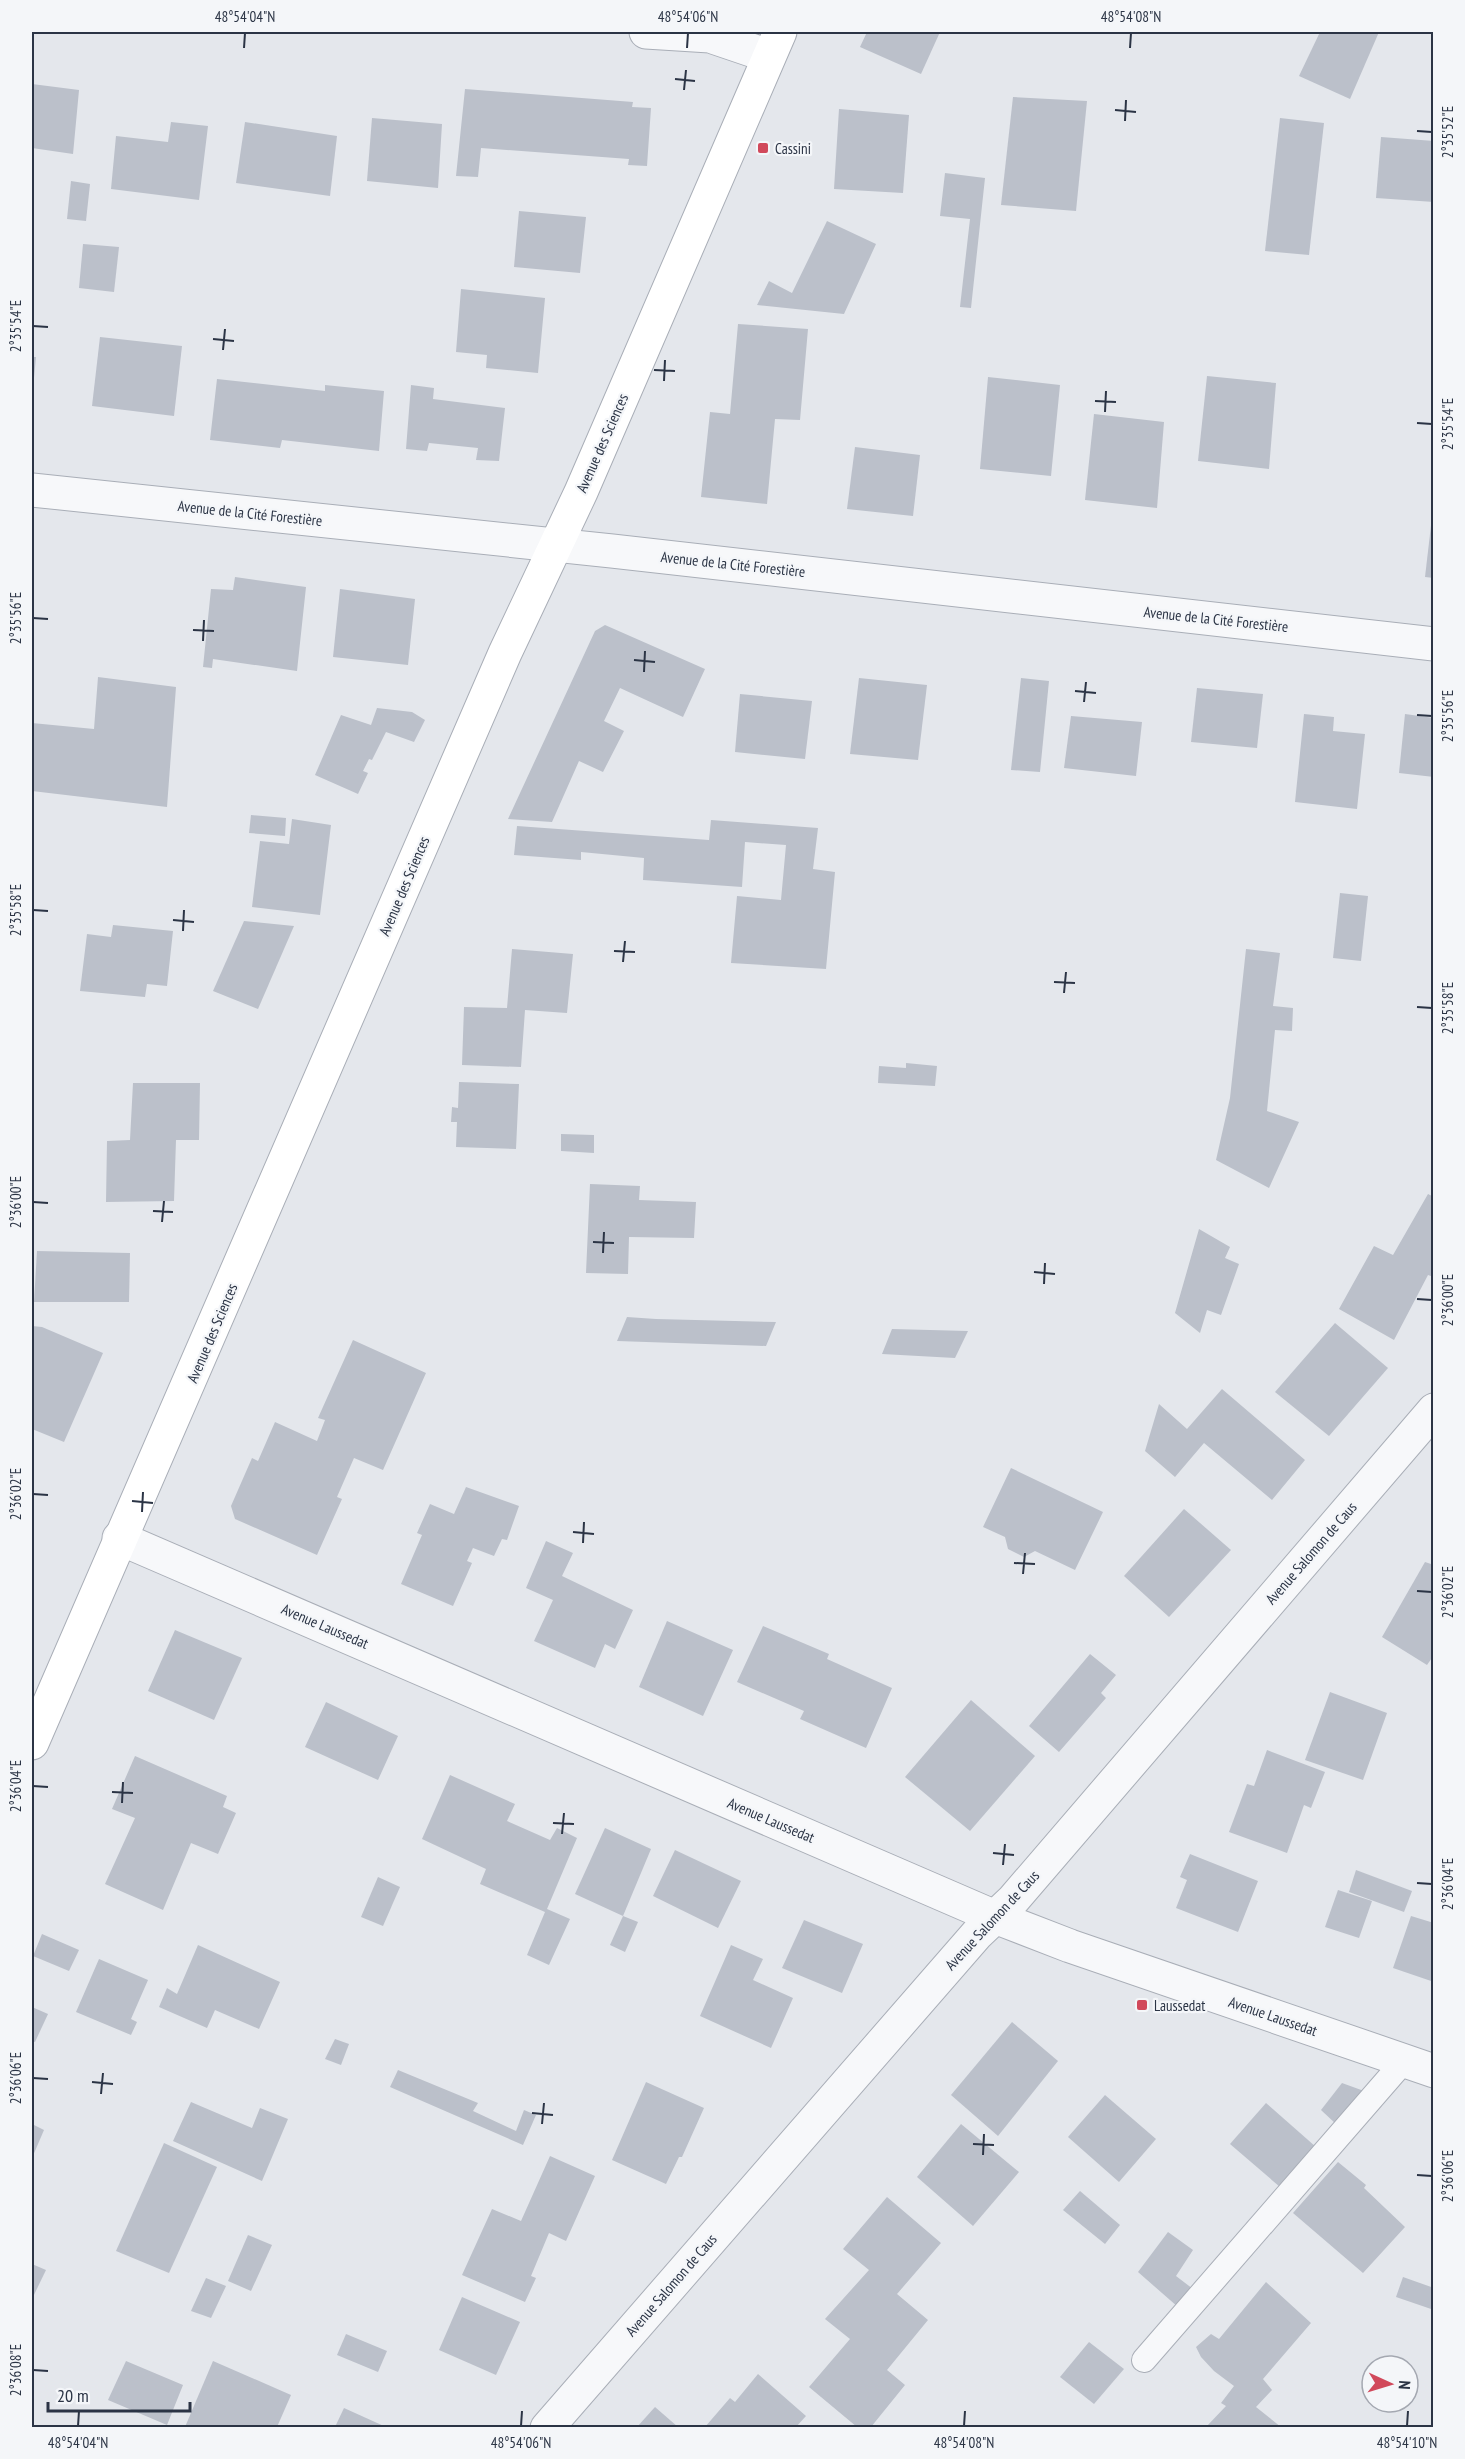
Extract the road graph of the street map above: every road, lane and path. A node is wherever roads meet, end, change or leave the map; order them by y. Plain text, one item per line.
1 (646, 32) edge
2 (775, 44) edge
3 (32, 495) edge
4 (555, 546) junction
5 (1434, 644) edge
6 (1434, 1410) edge
7 (119, 1538) junction
8 (32, 1743) edge
9 (995, 1917) junction
10 (1419, 2066) edge
11 (1144, 2360) dead end
12 (547, 2427) edge

1 - 2 street
2 - 4 street, Avenue des Sciences
3 - 4 street, Avenue de la Cité Forestière
4 - 5 street, Avenue de la Cité Forestière
4 - 7 street, Avenue des Sciences
6 - 9 street, Avenue Salomon de Caus
7 - 8 street, Avenue des Sciences
7 - 9 street, Avenue Laussedat
9 - 10 street, Avenue Laussedat
9 - 12 street, Avenue Salomon de Caus
10 - 11 lane

